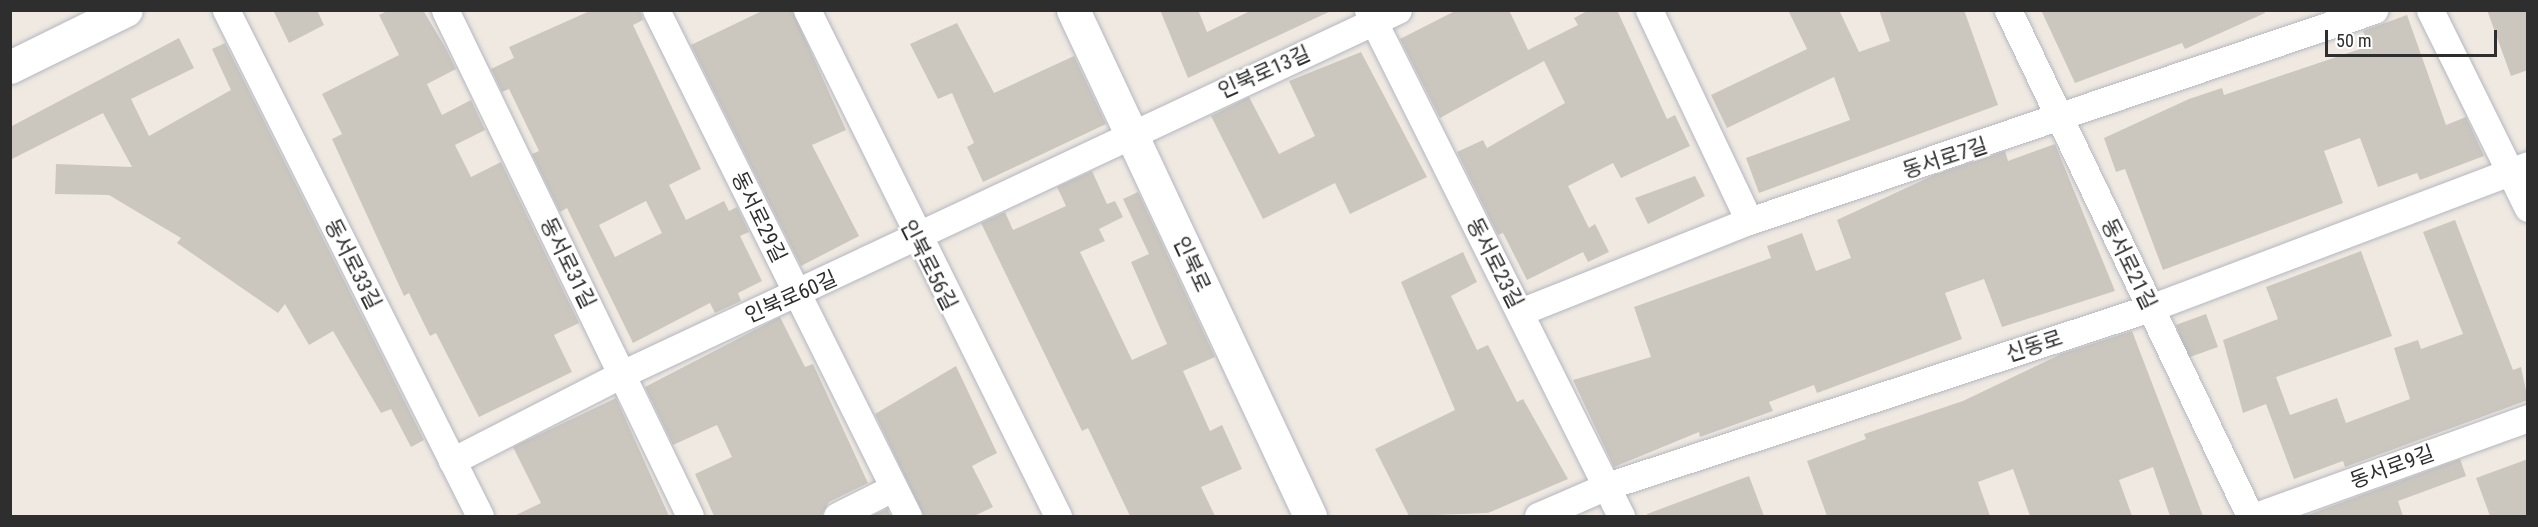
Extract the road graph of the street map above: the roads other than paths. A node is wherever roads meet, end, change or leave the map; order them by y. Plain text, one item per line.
1 (126, 10) edge
2 (226, 10) edge
3 (445, 10) edge
4 (656, 10) edge
5 (807, 10) edge
6 (1073, 10) edge
7 (1649, 10) edge
8 (2008, 10) edge
9 (2374, 10) edge
10 (2430, 10) edge
11 (1380, 14) edge
12 (10, 67) edge
13 (2060, 120) junction
14 (1130, 133) junction
15 (2518, 169) edge
16 (2528, 208) edge
17 (1749, 221) junction
18 (916, 241) junction
19 (797, 294) junction
20 (2150, 308) junction
21 (1520, 312) junction
22 (622, 374) junction
23 (2528, 418) edge
24 (452, 461) junction
25 (1607, 486) junction
26 (893, 488) junction
27 (480, 516) edge
28 (690, 516) edge
29 (837, 516) edge
30 (908, 516) edge
31 (1058, 516) edge
32 (1310, 516) edge
33 (1538, 516) edge
34 (1622, 516) edge
35 (2250, 516) edge
36 (2256, 516) edge

1 - 12 street
2 - 24 street, 동서로33길
3 - 22 street, 동서로31길
4 - 19 street, 동서로29길
5 - 18 street, 인북로56길
6 - 14 street, 인북로
7 - 17 street
8 - 13 street, 동서로21길
9 - 13 street, 동서로7길
10 - 15 street
11 - 14 street, 인북로13길
11 - 21 street, 동서로23길
13 - 17 street, 동서로7길
13 - 20 street, 동서로21길
14 - 18 street, 인북로60길
14 - 32 street, 인북로
15 - 16 street
15 - 20 street, 신동로
17 - 21 street, 동서로7길
18 - 19 street, 인북로60길
18 - 31 street, 인북로56길
19 - 22 street, 인북로60길
19 - 26 street, 동서로29길
20 - 25 street, 신동로
20 - 35 street, 동서로21길
21 - 25 street, 동서로23길
22 - 24 street, 인북로60길
22 - 28 street, 동서로31길
23 - 36 street, 동서로9길
24 - 27 street, 동서로33길
25 - 33 street, 신동로
25 - 34 street, 동서로23길
26 - 29 street
26 - 30 street, 동서로29길

